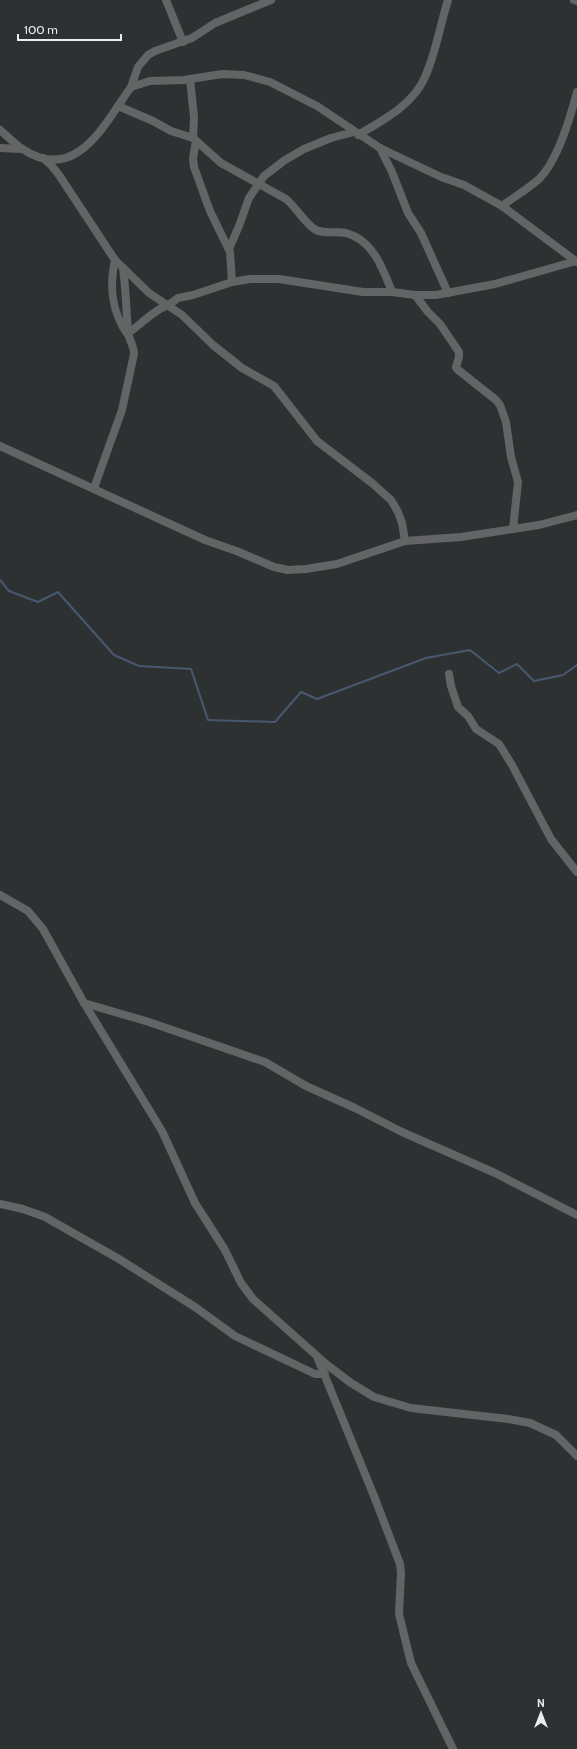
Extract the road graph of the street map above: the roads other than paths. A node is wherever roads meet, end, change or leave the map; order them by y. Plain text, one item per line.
1 (166, 0) edge
2 (271, 0) edge
3 (448, 0) edge
4 (574, 0) edge
5 (577, 1) edge
6 (183, 42) junction
7 (190, 79) junction
8 (131, 87) junction
9 (577, 92) edge
10 (118, 106) junction
11 (0, 130) edge
12 (356, 133) junction
13 (194, 139) junction
14 (0, 148) edge
15 (380, 148) junction
16 (22, 149) junction
17 (43, 158) junction
18 (258, 184) junction
19 (502, 206) junction
20 (229, 249) junction
21 (115, 260) junction
22 (577, 261) edge
23 (123, 268) junction
24 (232, 282) junction
25 (392, 292) junction
26 (448, 293) junction
27 (415, 295) junction
28 (166, 306) junction
29 (128, 335) junction
30 (0, 446) edge
31 (94, 488) junction
32 (577, 515) edge
33 (513, 530) junction
34 (405, 541) junction
35 (449, 674) dead end
36 (577, 872) edge
37 (0, 895) edge
38 (84, 1003) junction
39 (0, 1204) edge
40 (577, 1214) edge
41 (315, 1353) junction
42 (325, 1374) junction
43 (577, 1456) edge
44 (453, 1749) edge

1 - 6 street
2 - 6 street
3 - 12 street
4 - 5 street
6 - 8 street
7 - 8 street
7 - 12 street
7 - 13 street
8 - 10 street
9 - 19 street
10 - 13 street
10 - 17 street
11 - 16 street
12 - 15 street
12 - 18 street
13 - 18 street
13 - 20 street
14 - 16 street
15 - 19 street
15 - 26 street
16 - 17 street
17 - 21 street
18 - 20 street
18 - 25 street
19 - 22 street
20 - 24 street
21 - 23 street
21 - 29 street
22 - 26 street
23 - 28 street
23 - 29 street
24 - 25 street
24 - 28 street
25 - 27 street
26 - 27 street
27 - 33 street
28 - 29 street
28 - 34 street
29 - 31 street
30 - 31 street
31 - 34 street
32 - 33 street
33 - 34 street
35 - 36 street
37 - 38 street
38 - 40 street
38 - 41 street
39 - 42 street
41 - 42 street
41 - 43 street
42 - 44 street

